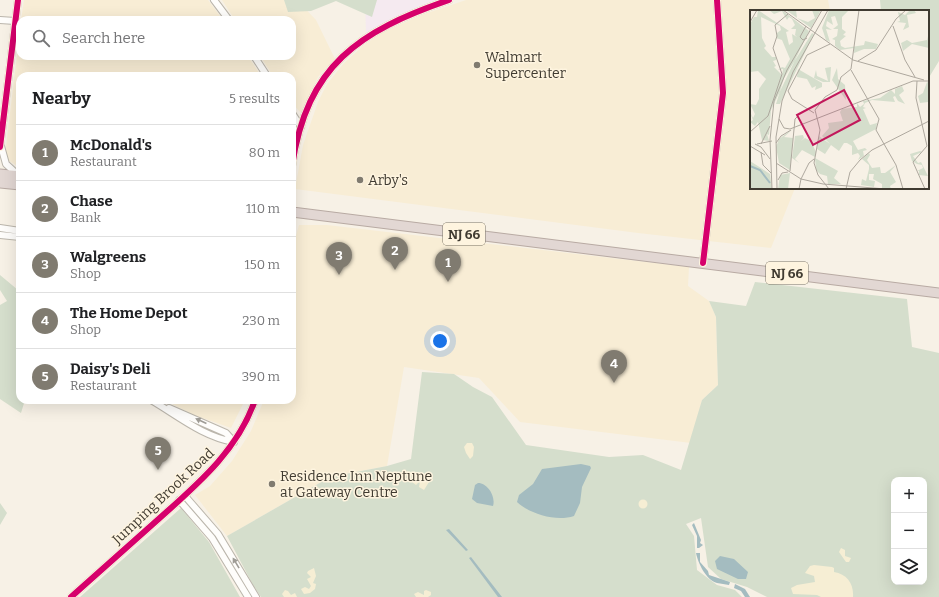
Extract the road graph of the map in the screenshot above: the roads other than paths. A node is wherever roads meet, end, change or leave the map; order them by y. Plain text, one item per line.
1 (18, 0) edge
2 (214, 0) edge
3 (449, 0) edge
4 (717, 0) edge
5 (16, 16) edge
6 (226, 16) edge
7 (0, 20) edge
8 (16, 21) joint
9 (257, 60) edge
10 (264, 72) edge
11 (296, 120) edge
12 (301, 128) junction
13 (0, 146) edge
14 (296, 149) edge
15 (0, 174) edge
16 (16, 175) edge
17 (16, 178) edge
18 (16, 180) edge
19 (0, 183) edge
20 (296, 212) edge
21 (0, 228) edge
22 (16, 230) edge
23 (0, 235) edge
24 (16, 237) edge
25 (703, 263) junction
26 (939, 292) edge
27 (158, 404) edge
28 (253, 404) edge
29 (234, 442) junction
30 (184, 496) junction
31 (179, 500) junction
32 (215, 530) junction
33 (209, 535) junction
34 (71, 597) edge
35 (248, 597) edge
36 (256, 597) edge

1 - 5 street
2 - 6 street
3 - 12 street
4 - 25 street
7 - 8 street
8 - 13 street
9 - 10 street
11 - 12 street
12 - 14 street
13 - 16 street
15 - 17 highway
18 - 19 highway
20 - 25 highway, NJ 66
21 - 22 street
23 - 24 street
25 - 26 highway, NJ 66
27 - 29 street
28 - 29 street, Jumping Brook Road
29 - 30 street, Jumping Brook Road
30 - 31 street, Jumping Brook Road
30 - 32 street
31 - 33 street
31 - 34 street, Jumping Brook Road
32 - 33 street
36 -> 32 street
33 - 35 street

